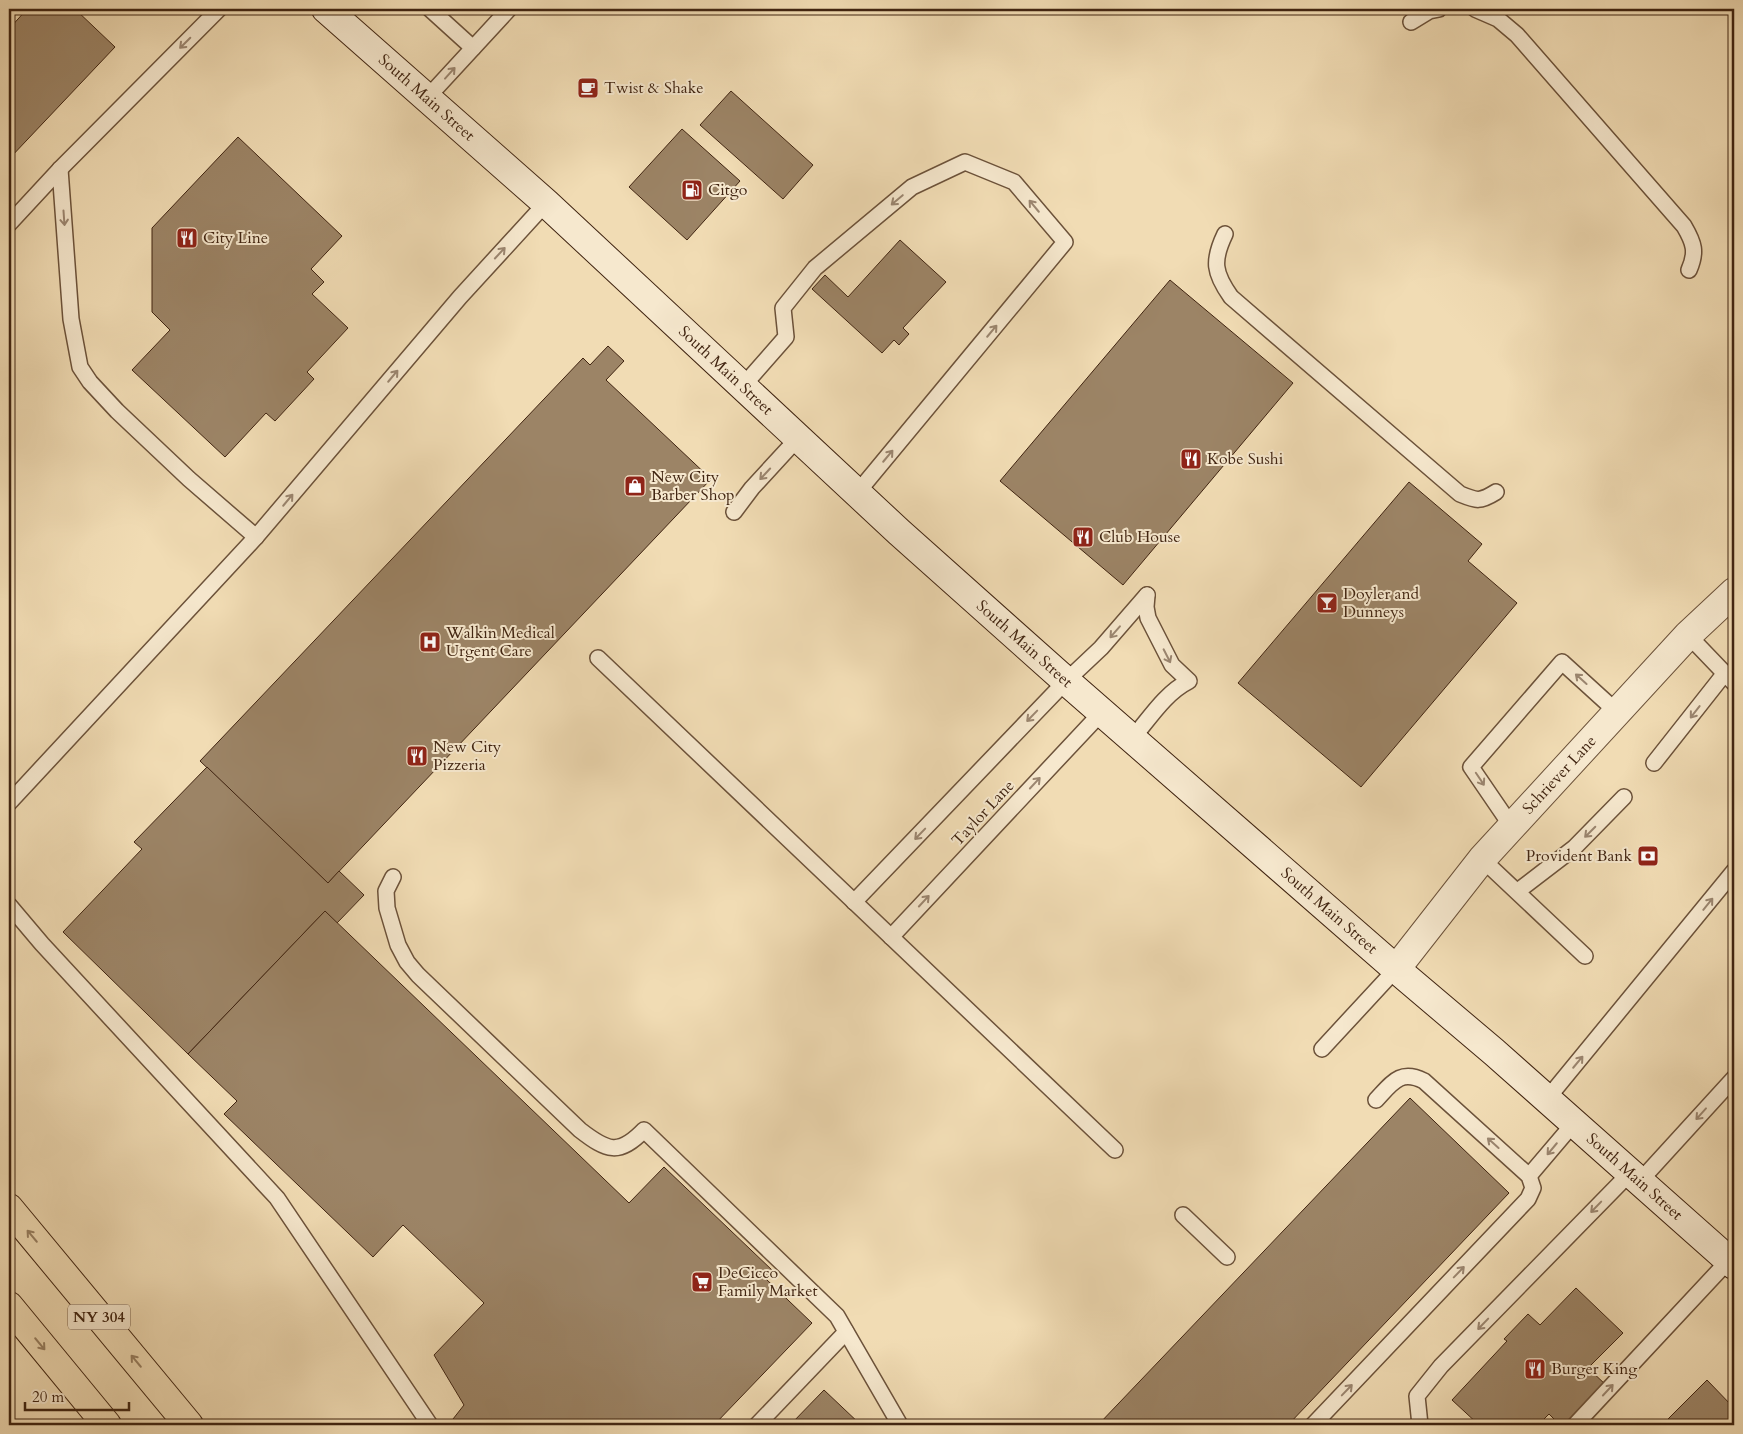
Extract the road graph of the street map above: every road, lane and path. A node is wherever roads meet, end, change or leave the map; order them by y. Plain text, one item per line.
1 (219, 9) edge
2 (430, 9) edge
3 (1439, 9) edge
4 (1475, 9) edge
5 (330, 10) edge
6 (502, 11) edge
7 (1411, 22) dead end
8 (473, 48) junction
9 (427, 98) junction
10 (60, 169) junction
11 (546, 204) junction
12 (9, 224) edge
13 (1225, 234) dead end
14 (1689, 270) dead end
15 (743, 386) junction
16 (798, 438) junction
17 (1496, 492) dead end
18 (857, 493) junction
19 (734, 512) dead end
20 (256, 537) junction
21 (1734, 592) edge
22 (1688, 635) junction
23 (598, 658) dead end
24 (1730, 678) edge
25 (1066, 681) junction
26 (1102, 712) junction
27 (1617, 712) junction
28 (1132, 739) junction
29 (1654, 763) dead end
30 (1624, 797) dead end
31 (9, 803) edge
32 (1512, 828) junction
33 (1482, 859) junction
34 (1734, 871) edge
35 (392, 877) dead end
36 (1518, 891) junction
37 (854, 902) junction
38 (9, 905) edge
39 (890, 937) junction
40 (1585, 956) dead end
41 (1396, 969) junction
42 (1322, 1049) dead end
43 (1734, 1078) edge
44 (1547, 1099) junction
45 (1376, 1100) dead end
46 (1574, 1123) junction
47 (1115, 1150) dead end
48 (1529, 1176) junction
49 (1635, 1177) junction
50 (9, 1208) edge
51 (1183, 1215) dead end
52 (1227, 1257) dead end
53 (1731, 1262) edge
54 (9, 1306) edge
55 (846, 1332) junction
56 (107, 1425) edge
57 (189, 1425) edge
58 (430, 1425) edge
59 (757, 1425) edge
60 (900, 1425) edge
61 (1313, 1425) edge
62 (1420, 1425) edge
63 (1574, 1425) edge

1 -> 10 lane
2 - 8 lane
3 - 7 lane
4 - 14 lane
5 - 9 street, South Main Street
6 - 8 lane
9 -> 8 lane
9 - 11 street, South Main Street
10 - 12 lane
10 -> 20 lane
11 - 15 street, South Main Street
20 -> 11 lane
13 - 17 lane
15 - 16 street, South Main Street
18 -> 15 lane
16 - 18 street, South Main Street
16 -> 19 lane
18 - 25 street, South Main Street
20 - 31 lane
21 - 22 street, Schriever Lane
22 - 24 lane
22 - 27 street, Schriever Lane
23 - 37 lane
24 -> 29 lane
25 - 26 street, South Main Street
25 - 28 lane, Taylor Lane
25 -> 37 lane, Taylor Lane
26 - 28 street, South Main Street
39 -> 26 lane, Taylor Lane
27 - 32 street, Schriever Lane
27 -> 32 lane
28 - 41 street, South Main Street
30 -> 36 lane
32 - 33 street, Schriever Lane
33 - 36 lane
33 - 41 street, Schriever Lane
44 -> 34 lane
35 - 55 lane
36 - 40 lane
37 - 39 lane
38 - 58 lane
39 - 47 lane
41 - 42 lane
41 - 44 street, South Main Street
43 -> 49 lane
44 - 46 street, South Main Street
48 -> 45 lane
46 -> 48 lane
46 - 49 street, South Main Street
61 -> 48 lane
49 - 53 street, South Main Street
49 -> 62 lane
57 -> 50 main road, NY 304
51 - 52 lane
63 -> 53 lane
54 -> 56 main road
55 - 59 lane
55 - 60 lane

